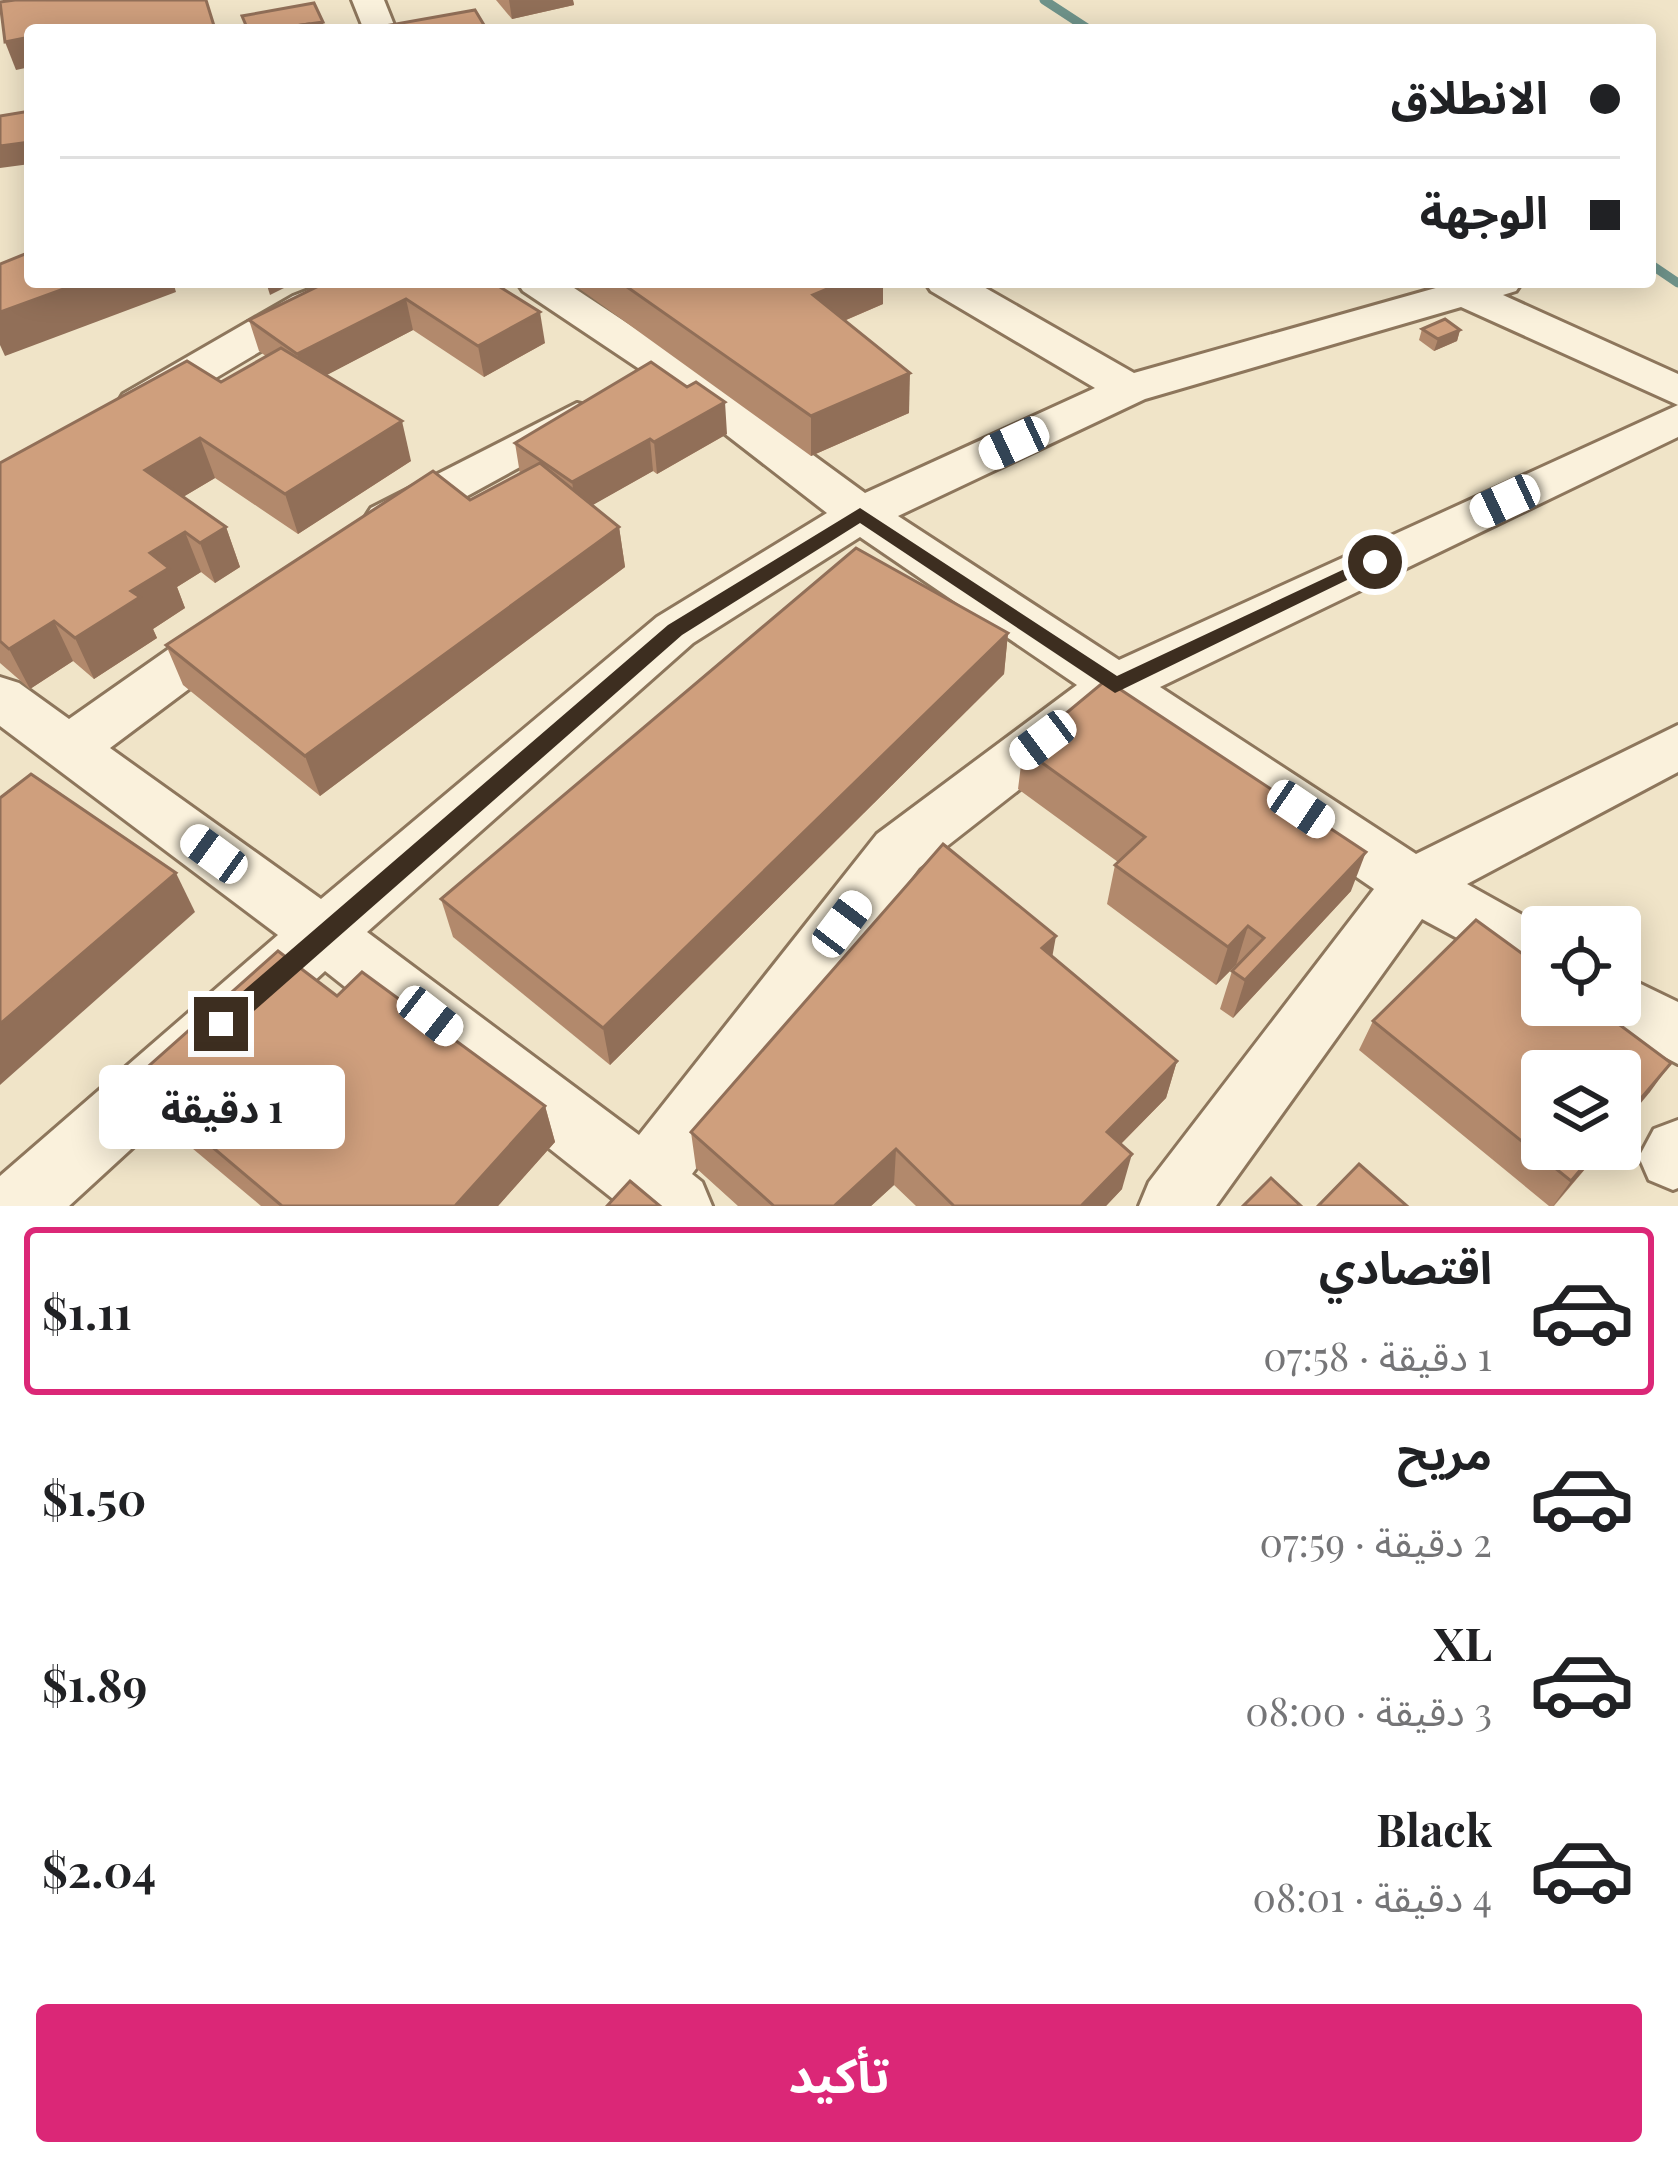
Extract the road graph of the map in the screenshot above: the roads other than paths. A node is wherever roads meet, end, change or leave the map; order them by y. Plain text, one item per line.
1 (350, 288) edge
2 (546, 288) edge
3 (954, 288) edge
4 (1481, 288) edge
5 (1486, 288) edge
6 (668, 369) junction
7 (1130, 389) junction
8 (1678, 392) edge
9 (1678, 419) edge
10 (107, 424) edge
11 (860, 514) junction
12 (349, 547) edge
13 (274, 600) edge
14 (1115, 685) junction
15 (0, 697) edge
16 (1678, 746) edge
17 (69, 748) junction
18 (1413, 884) junction
19 (323, 934) junction
20 (1521, 945) edge
21 (1641, 1014) edge
22 (1678, 1035) edge
23 (661, 1194) edge
24 (18, 1206) edge
25 (1174, 1206) edge

1 - 10 street
2 - 6 street
3 - 7 street
4 - 7 street
5 - 8 street
6 - 11 street
6 - 12 street
7 - 11 street
9 - 14 street
11 - 14 street
11 - 19 street
13 - 17 street
14 - 18 street
14 - 23 street
15 - 17 street
16 - 18 street
17 - 19 street
18 - 20 street
18 - 25 street
19 - 23 street
19 - 24 street
21 - 22 street

